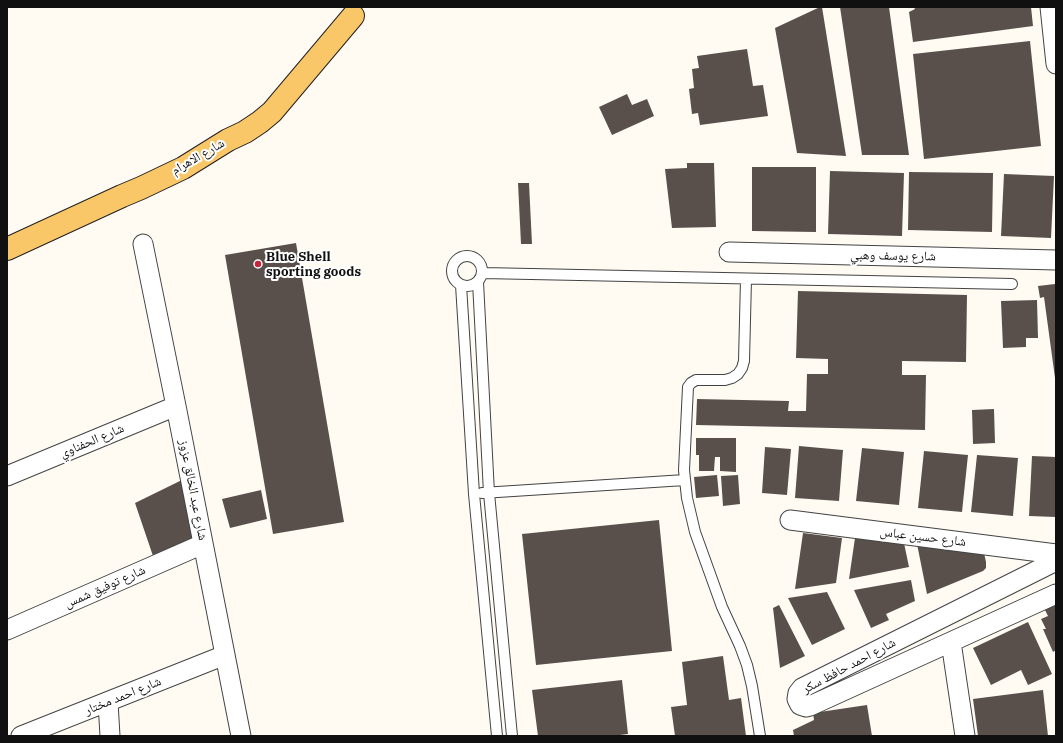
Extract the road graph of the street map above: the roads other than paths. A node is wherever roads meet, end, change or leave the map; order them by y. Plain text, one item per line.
1 (1050, 7) edge
2 (354, 11) edge
3 (1054, 36) edge
4 (1056, 64) edge
5 (143, 244) dead end
6 (7, 249) edge
7 (729, 252) dead end
8 (1056, 260) edge
9 (480, 278) junction
10 (746, 279) junction
11 (1012, 284) dead end
12 (462, 285) junction
13 (176, 406) junction
14 (7, 476) edge
15 (685, 480) junction
16 (489, 493) junction
17 (474, 494) junction
18 (790, 520) dead end
19 (203, 544) junction
20 (1056, 554) edge
21 (1056, 561) edge
22 (1056, 594) edge
23 (7, 630) edge
24 (951, 642) junction
25 (225, 655) junction
26 (108, 702) junction
27 (21, 736) edge
28 (110, 736) edge
29 (241, 736) edge
30 (497, 736) edge
31 (512, 736) edge
32 (760, 736) edge
33 (966, 736) edge

1 - 3 street
2 - 6 main road, شارع الاهرام
3 - 4 street
5 - 13 street, شارع عبد الخالق عزوز
7 - 8 street, شارع يوسف وهبي
9 - 10 lane
9 - 12 lane
9 - 12 lane
9 - 16 lane
10 - 11 lane
10 - 15 lane
12 - 17 lane
13 - 14 street, شارع الحفناوي
13 - 19 street, شارع عبد الخالق عزوز
15 - 16 lane
15 - 32 lane
16 - 17 lane
16 - 31 lane
17 - 30 lane
18 - 20 street, شارع حسين عباس
19 - 23 street, شارع توفيق شمس
19 - 25 street, شارع عبد الخالق عزوز
21 - 24 street, شارع احمد حافظ سكر
22 - 24 street, شارع احمد حافظ سكر
24 - 33 street
25 - 26 street, شارع احمد مختار
25 - 29 street, شارع عبد الخالق عزوز
26 - 27 street, شارع احمد مختار
26 - 28 street

